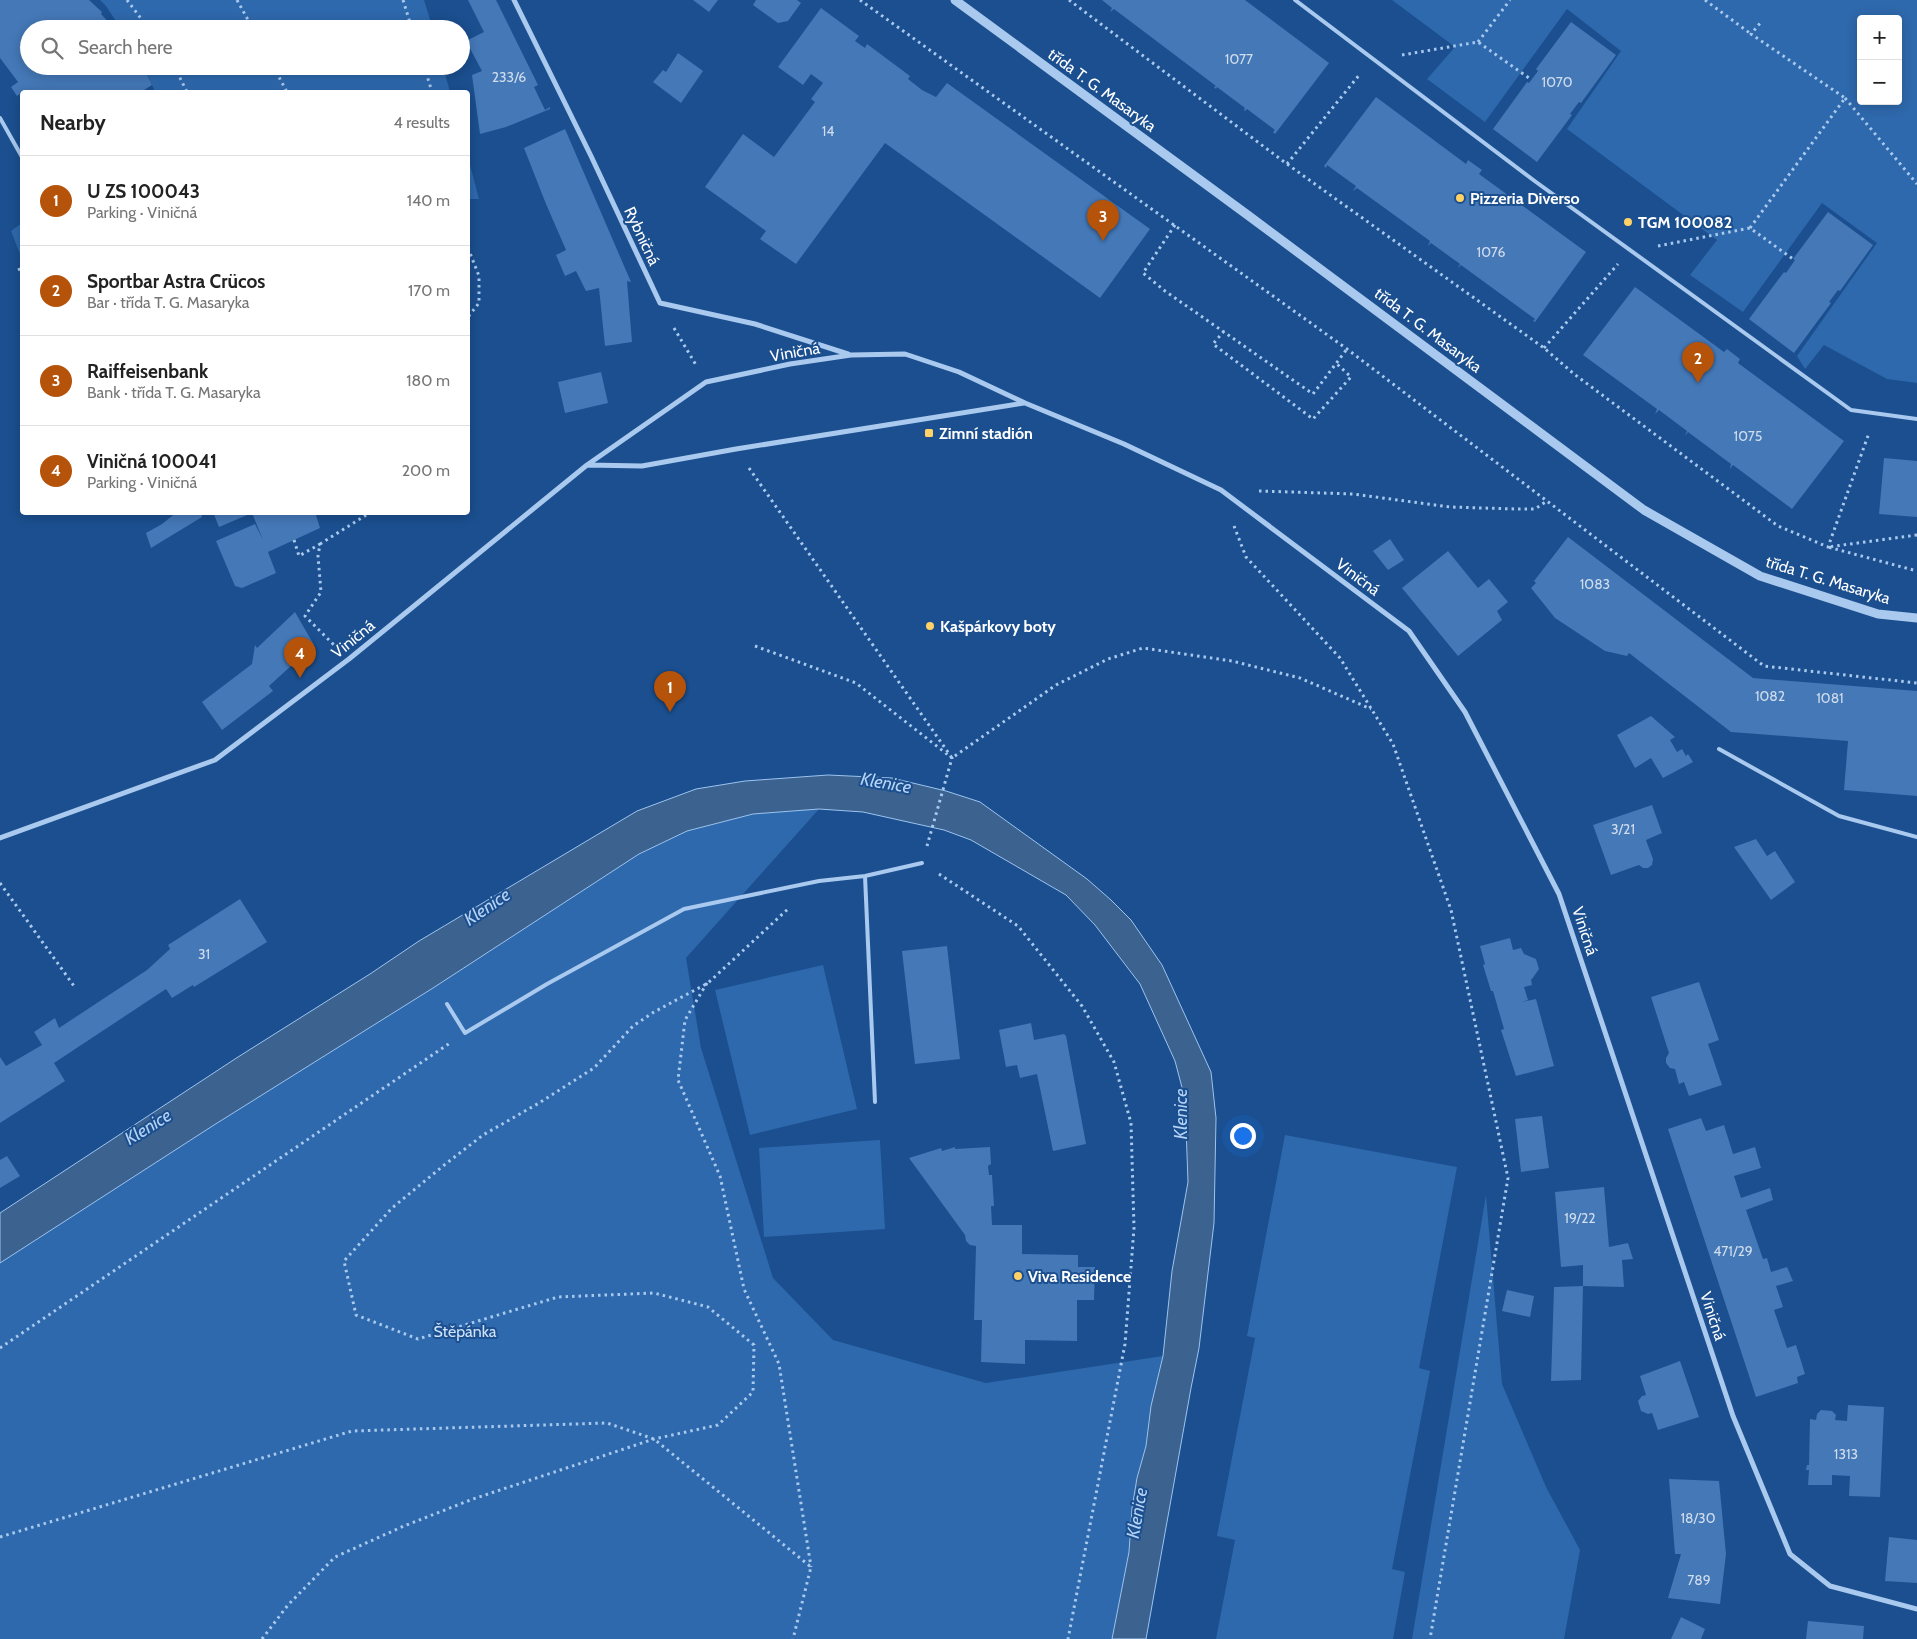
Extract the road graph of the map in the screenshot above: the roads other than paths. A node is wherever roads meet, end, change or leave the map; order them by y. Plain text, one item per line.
1 (514, 0) edge
2 (954, 0) edge
3 (1295, 0) edge
4 (0, 118) edge
5 (20, 153) edge
6 (851, 355) junction
7 (1025, 403) junction
8 (1917, 419) edge
9 (587, 465) junction
10 (1917, 618) edge
11 (1719, 749) dead end
12 (0, 838) edge
13 (1917, 838) edge
14 (922, 863) road end
15 (865, 876) junction
16 (447, 1004) dead end
17 (875, 1102) dead end
18 (1917, 1609) edge

1 - 6 street, Rybničná
2 - 10 street, třída T. G. Masaryka
3 - 8 lane
4 - 5 lane
6 - 7 street, Viničná
6 - 9 street, Viničná
7 - 9 street
7 - 18 street, Viničná
9 - 12 street, Viničná
11 - 13 lane
14 - 15 lane
15 - 16 lane
15 - 17 lane

